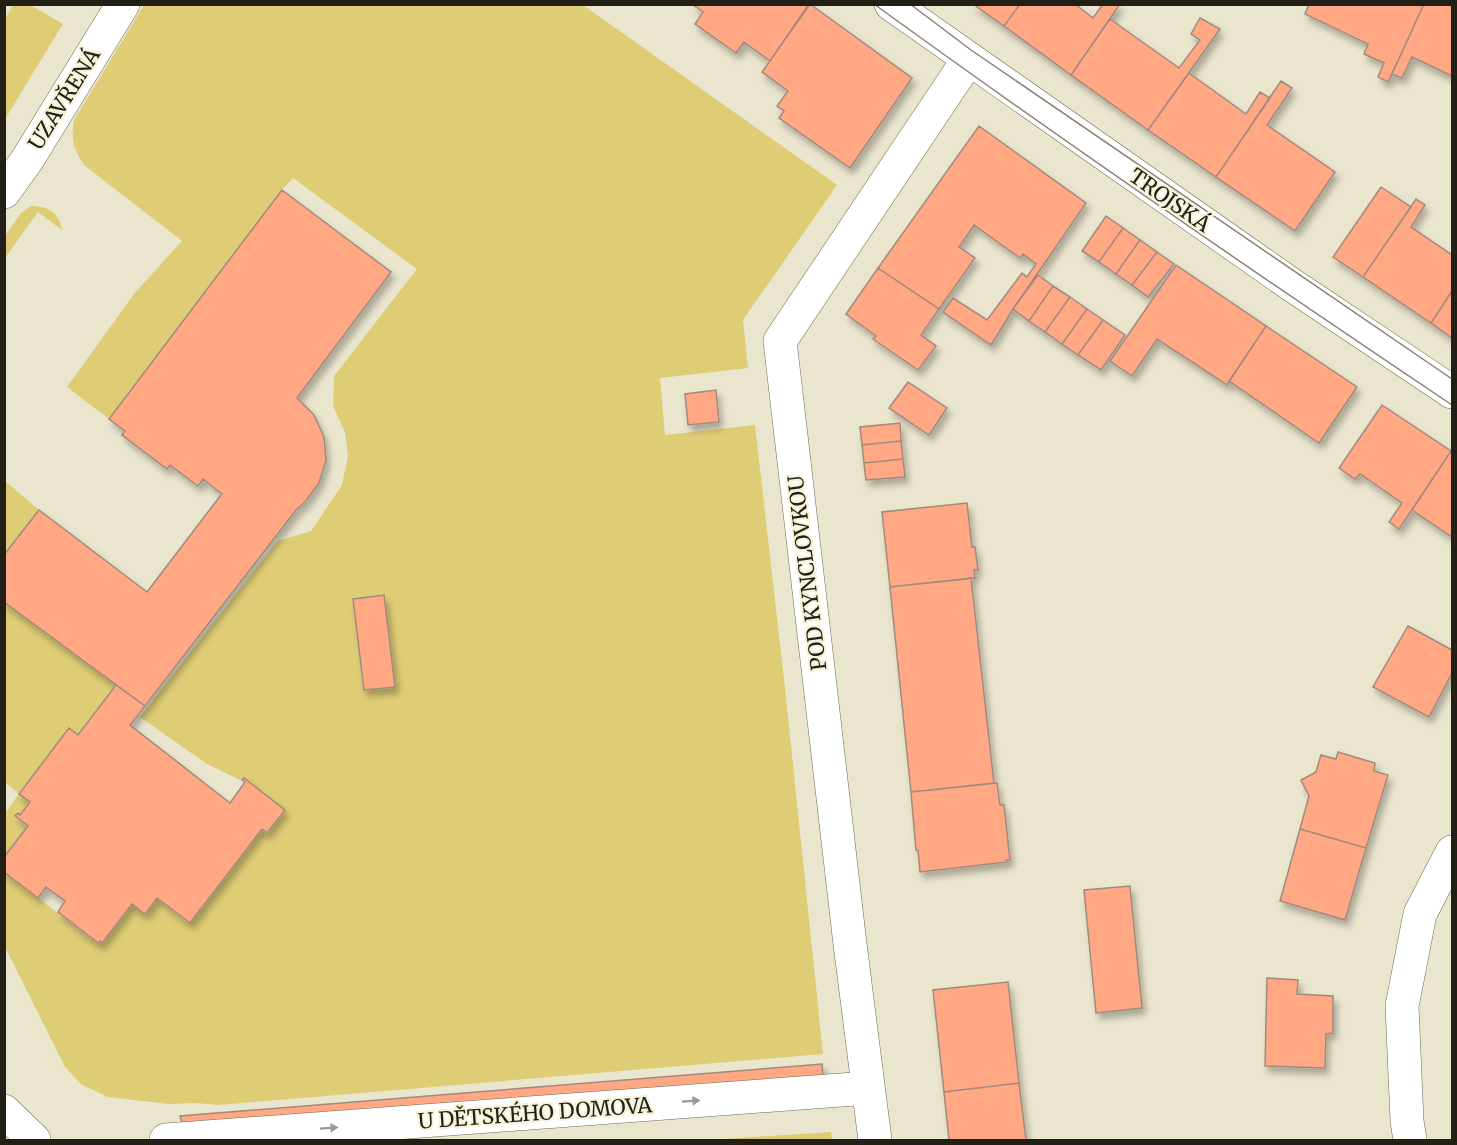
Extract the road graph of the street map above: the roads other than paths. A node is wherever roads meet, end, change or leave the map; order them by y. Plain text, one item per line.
1 (123, 4) edge
2 (891, 4) edge
3 (968, 60) junction
4 (4, 192) edge
5 (1452, 392) edge
6 (1452, 852) edge
7 (868, 1089) junction
8 (4, 1111) edge
9 (34, 1140) edge
10 (166, 1140) edge
11 (875, 1140) edge
12 (1410, 1140) edge

1 - 4 street, UZAVŘENÁ
2 - 3 street, TROJSKÁ
3 - 5 street, TROJSKÁ
3 - 7 street, POD KYNCLOVKOU
6 - 12 street
10 -> 7 street, U DĚTSKÉHO DOMOVA
7 - 11 street, POD KYNCLOVKOU
8 - 9 street

